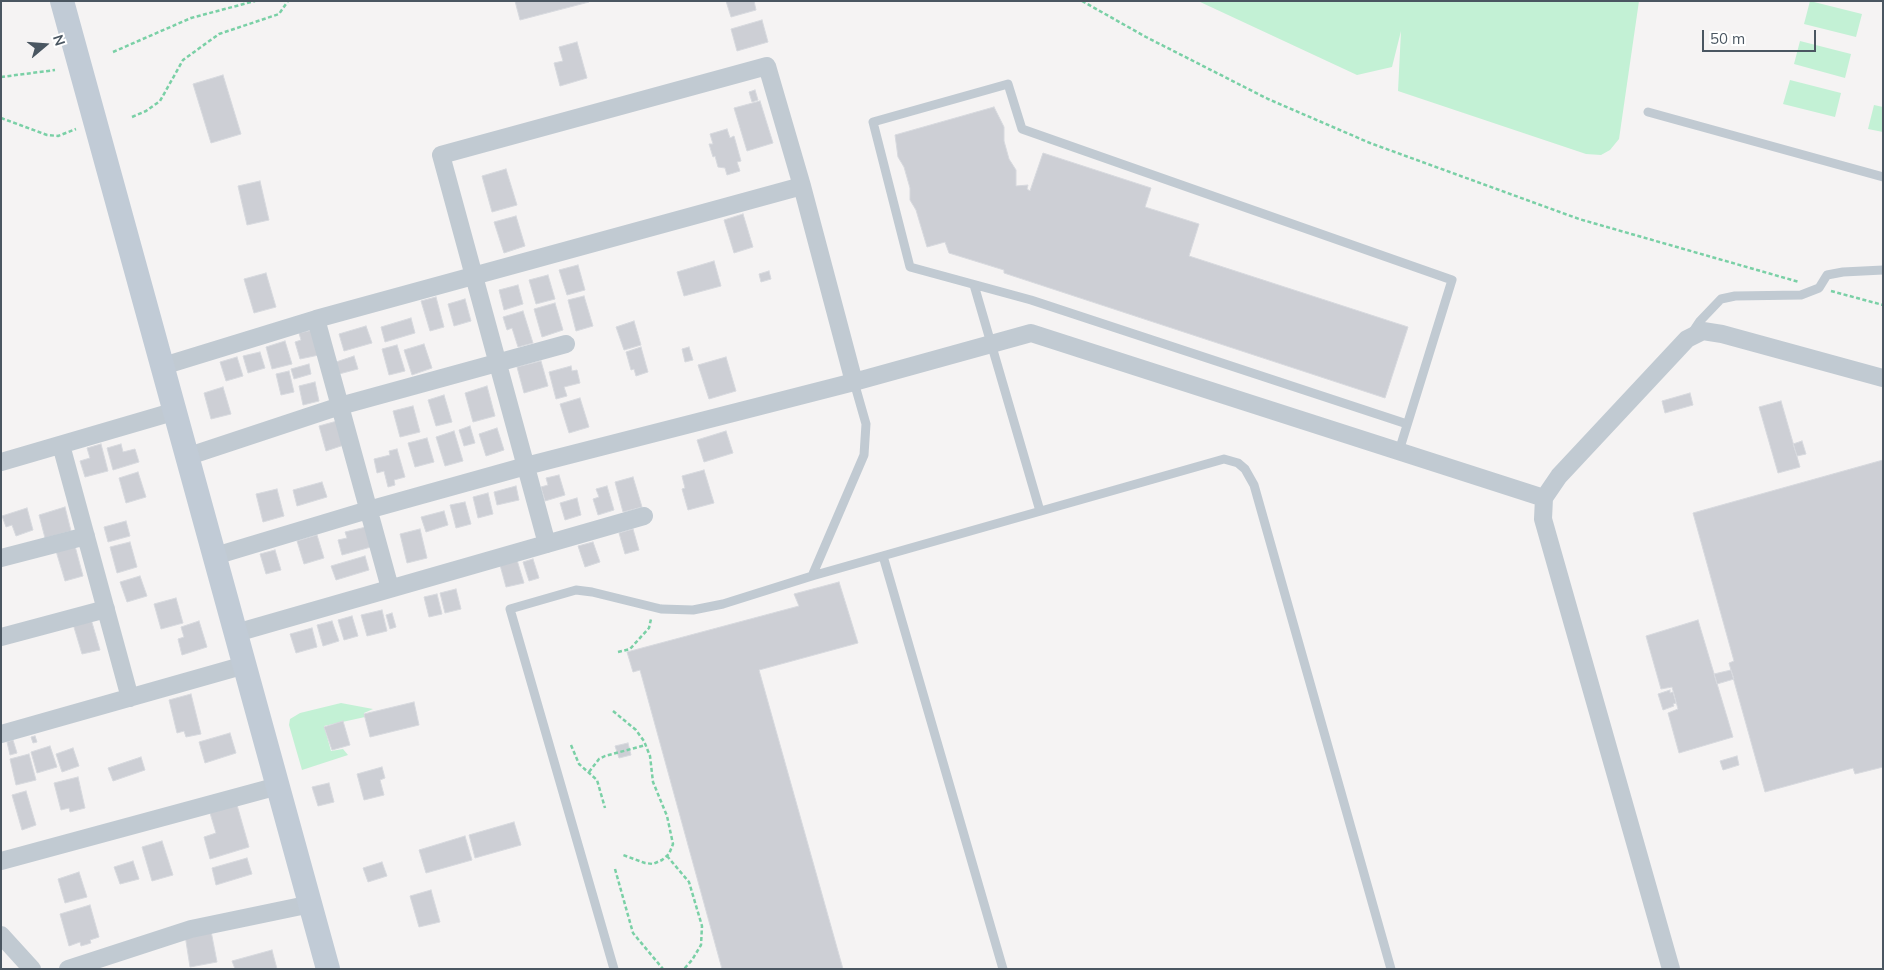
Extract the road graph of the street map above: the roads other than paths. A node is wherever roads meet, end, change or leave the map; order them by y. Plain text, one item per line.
1 (62, 1) edge
2 (1648, 112) dead end
3 (1883, 177) edge
4 (802, 186) junction
5 (1883, 270) edge
6 (474, 276) junction
7 (974, 285) junction
8 (316, 319) junction
9 (1687, 339) junction
10 (990, 343) junction
11 (566, 344) dead end
12 (498, 363) junction
13 (163, 366) junction
14 (1883, 378) edge
15 (854, 382) junction
16 (340, 406) junction
17 (176, 411) junction
18 (1407, 424) junction
19 (61, 445) junction
20 (1399, 451) junction
21 (189, 456) junction
22 (1, 462) edge
23 (526, 466) junction
24 (1544, 498) junction
25 (368, 510) junction
26 (1040, 511) junction
27 (644, 516) dead end
28 (86, 536) junction
29 (548, 544) junction
30 (215, 556) junction
31 (883, 556) junction
32 (1, 558) edge
33 (812, 576) junction
34 (390, 588) junction
35 (106, 609) junction
36 (236, 634) junction
37 (1, 637) edge
38 (245, 665) junction
39 (130, 698) junction
40 (1, 734) edge
41 (278, 786) junction
42 (1, 860) edge
43 (311, 904) junction
44 (1, 935) edge
45 (32, 969) edge
46 (68, 969) edge
47 (328, 969) edge
48 (614, 969) edge
49 (1003, 969) edge
50 (1391, 969) edge
51 (1671, 969) edge

1 - 13 street
2 - 3 lane
4 - 6 street
4 - 6 street
4 - 15 street
5 - 9 lane
6 - 8 street
6 - 12 street
7 - 10 lane
7 - 18 lane
7 - 18 lane
8 - 13 street
8 - 16 street
9 - 14 street
9 - 24 street
10 - 15 street
10 - 20 street
10 - 26 lane
11 - 12 street
12 - 16 street
12 - 23 street
13 - 17 street
15 - 23 street
15 - 33 lane
16 - 21 street
16 - 25 street
17 - 19 street
17 - 21 street
18 - 20 lane
19 - 22 street
19 - 28 street
20 - 24 street
21 - 30 street
23 - 25 street
23 - 29 street
24 - 51 street
25 - 30 street
25 - 34 street
26 - 31 lane
26 - 50 lane
27 - 29 street
28 - 32 street
28 - 35 street
29 - 34 street
30 - 36 street
31 - 33 lane
31 - 49 lane
33 - 48 lane
34 - 36 street
35 - 37 street
35 - 39 street
36 - 38 street
38 - 39 street
38 - 41 street
39 - 40 street
41 - 42 street
41 - 43 street
43 - 46 street
43 - 47 street
44 - 45 street

